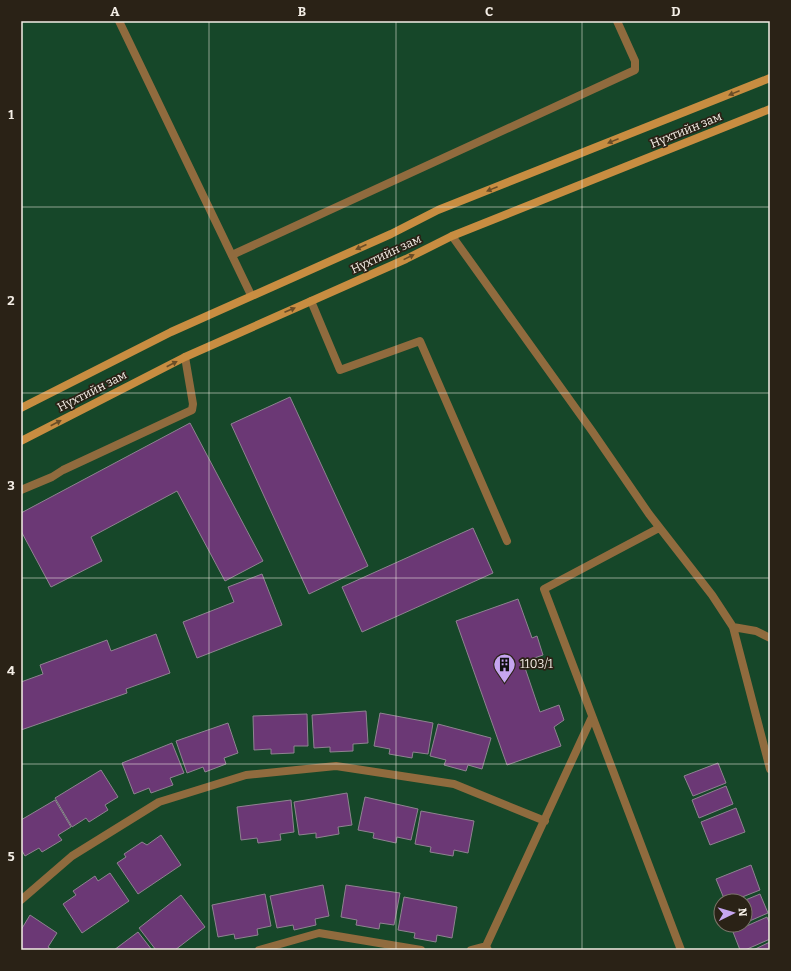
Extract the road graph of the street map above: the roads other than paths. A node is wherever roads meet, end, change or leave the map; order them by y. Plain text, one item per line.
1 (119, 21) edge
2 (617, 21) edge
3 (770, 78) edge
4 (770, 109) edge
5 (452, 236) junction
6 (232, 255) junction
7 (251, 295) junction
8 (311, 301) junction
9 (185, 357) junction
10 (21, 408) edge
11 (21, 441) edge
12 (21, 490) edge
13 (659, 528) junction
14 (508, 541) dead end
15 (733, 627) junction
16 (770, 638) edge
17 (592, 717) junction
18 (770, 768) edge
19 (544, 821) junction
20 (21, 900) edge
21 (487, 948) edge
22 (259, 950) edge
23 (421, 950) edge
24 (471, 950) edge
25 (681, 950) edge

1 - 6 street
2 - 6 street
3 -> 7 main road, Нүхтийн зам
4 - 5 main road, Нүхтийн зам
8 -> 5 main road, Нүхтийн зам
5 - 13 street
6 - 7 street
7 - 10 main road, Нүхтийн зам
9 -> 8 main road, Нүхтийн зам
8 - 14 street
11 -> 9 main road, Нүхтийн зам
9 - 12 street
13 - 15 street
13 - 17 street
15 - 16 street
15 - 18 street
17 - 19 street
17 - 25 street
19 - 20 street
19 - 21 street
21 - 24 street
22 - 23 street

